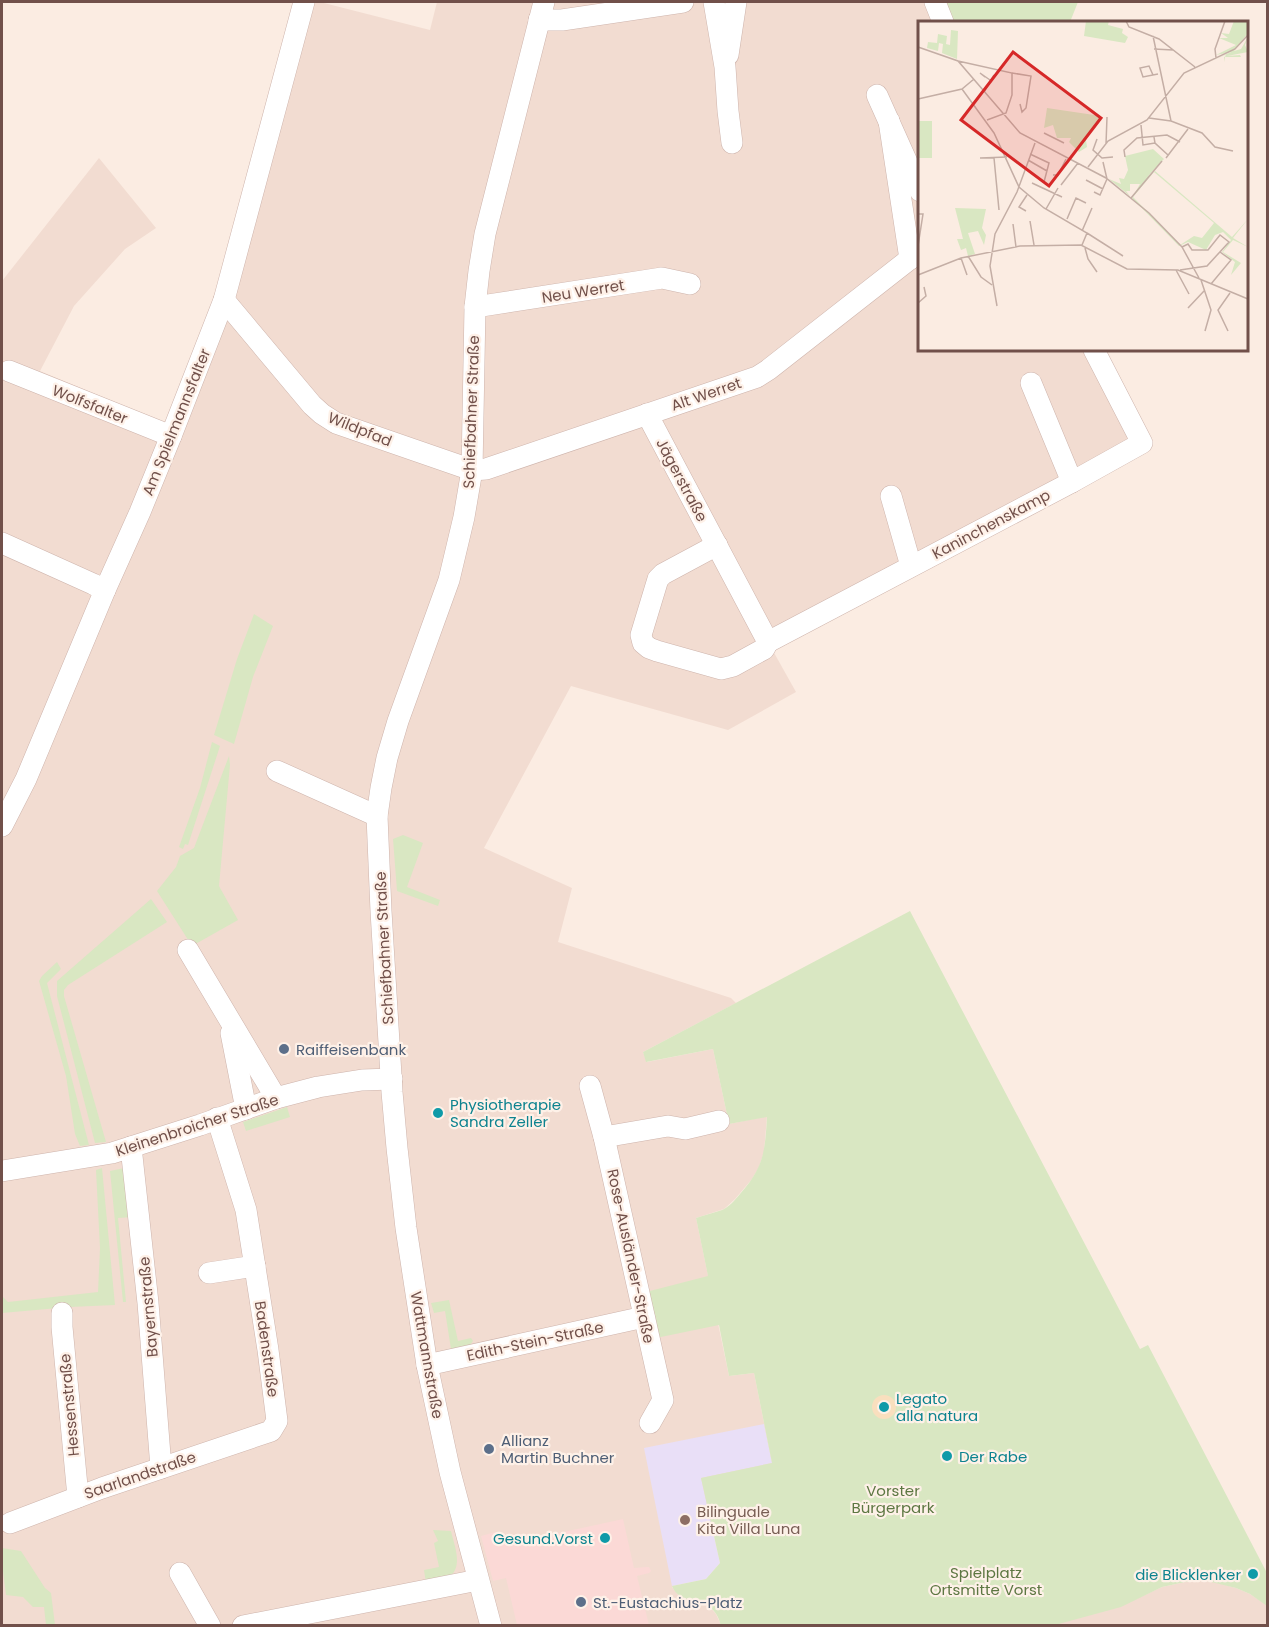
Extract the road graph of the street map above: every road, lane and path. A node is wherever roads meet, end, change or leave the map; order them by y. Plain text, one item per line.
1 (304, 2) edge
2 (683, 2) edge
3 (714, 2) edge
4 (736, 2) edge
5 (935, 2) edge
6 (541, 11) edge
7 (943, 21) edge
8 (725, 67) junction
9 (878, 95) dead end
10 (889, 121) junction
11 (732, 143) dead end
12 (918, 187) edge
13 (915, 255) edge
14 (690, 284) dead end
15 (224, 300) junction
16 (475, 307) junction
17 (1095, 351) edge
18 (9, 371) dead end
19 (1031, 383) dead end
20 (647, 414) junction
21 (171, 436) junction
22 (472, 470) junction
23 (1072, 482) junction
24 (891, 496) dead end
25 (2, 543) edge
26 (717, 545) junction
27 (911, 566) junction
28 (105, 591) junction
29 (768, 642) junction
30 (277, 771) dead end
31 (377, 816) junction
32 (2, 826) edge
33 (188, 950) dead end
34 (228, 1018) junction
35 (392, 1079) junction
36 (590, 1086) dead end
37 (276, 1098) junction
38 (246, 1109) junction
39 (217, 1118) junction
40 (719, 1121) dead end
41 (604, 1137) junction
42 (131, 1147) junction
43 (2, 1171) edge
44 (255, 1266) junction
45 (210, 1273) dead end
46 (62, 1313) dead end
47 (644, 1317) junction
48 (427, 1365) junction
49 (650, 1423) dead end
50 (271, 1431) joint
51 (161, 1468) junction
52 (78, 1497) junction
53 (10, 1523) dead end
54 (180, 1574) dead end
55 (478, 1580) junction
56 (210, 1626) edge
57 (243, 1626) edge
58 (491, 1626) edge

1 - 15 street, Am Spielmannsfalter
2 - 6 street
3 - 8 street
4 - 8 street
5 - 7 street
6 - 16 street, Schiefbahner Straße
8 - 11 street
9 - 10 street, Alt Werret
10 - 12 street, Alt Werret
10 - 13 street, Alt Werret
13 - 20 street, Alt Werret
14 - 16 street, Neu Werret
15 - 21 street, Am Spielmannsfalter
15 - 22 street, Wildpfad
16 - 22 street, Schiefbahner Straße
17 - 23 street, Kaninchenskamp
18 - 21 street, Wolfsfalter
19 - 23 street
20 - 22 street, Alt Werret
20 - 26 street, Jägerstraße
21 - 28 street, Am Spielmannsfalter
22 - 31 street, Schiefbahner Straße
23 - 27 street, Kaninchenskamp
24 - 27 street, Kaninchenskamp
25 - 28 street
26 - 29 street, Jägerstraße
26 - 29 street
27 - 29 street, Kaninchenskamp
28 - 32 street, Am Spielmannsfalter
30 - 31 street
31 - 35 street, Schiefbahner Straße
33 - 34 street
34 - 37 street
34 - 38 street
35 - 37 street, Kleinenbroicher Straße
35 - 48 street, Wattmannstraße
36 - 41 street, Rose-Ausländer-Straße
37 - 38 street, Kleinenbroicher Straße
38 - 39 street, Kleinenbroicher Straße
39 - 42 street, Kleinenbroicher Straße
39 - 44 street, Badenstraße
40 - 41 street
41 - 47 street, Rose-Ausländer-Straße
42 - 43 street, Kleinenbroicher Straße
42 - 51 street, Bayernstraße
44 - 45 street
44 - 50 street, Badenstraße
46 - 52 street, Hessenstraße
47 - 48 street, Edith-Stein-Straße
47 - 49 street, Rose-Ausländer-Straße
48 - 55 street, Wattmannstraße
50 - 51 street, Saarlandstraße
51 - 52 street, Saarlandstraße
52 - 53 street, Saarlandstraße
54 - 56 street
55 - 57 street
55 - 58 street, Wattmannstraße

